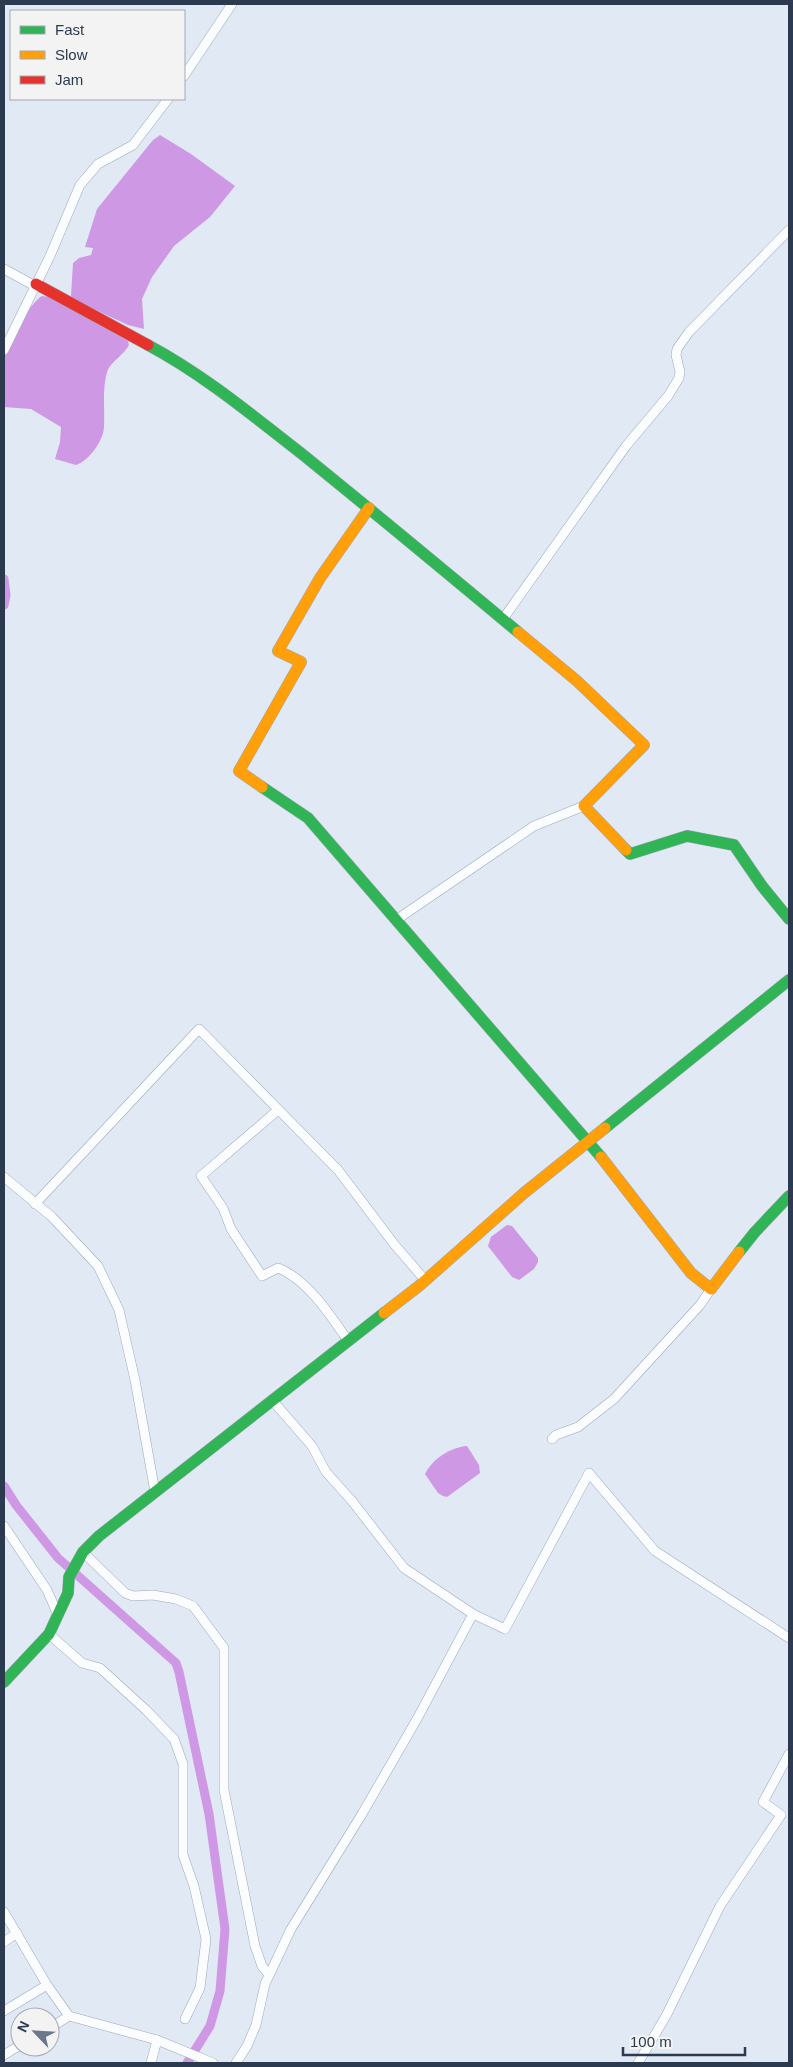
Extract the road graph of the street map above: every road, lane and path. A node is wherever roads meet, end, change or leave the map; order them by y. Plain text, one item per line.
1 (232, 4) edge
2 (185, 74) edge
3 (167, 100) edge
4 (789, 230) edge
5 (4, 269) edge
6 (36, 285) junction
7 (4, 350) edge
8 (369, 508) junction
9 (503, 619) junction
10 (584, 806) junction
11 (789, 919) edge
12 (396, 920) junction
13 (789, 980) edge
14 (278, 1110) junction
15 (588, 1141) junction
16 (4, 1177) edge
17 (789, 1196) edge
18 (35, 1204) junction
19 (425, 1280) junction
20 (710, 1288) junction
21 (348, 1341) junction
22 (272, 1400) junction
23 (552, 1439) dead end
24 (155, 1492) junction
25 (4, 1526) edge
26 (83, 1552) junction
27 (473, 1614) junction
28 (58, 1615) junction
29 (49, 1634) junction
30 (789, 1638) edge
31 (4, 1682) edge
32 (789, 1754) edge
33 (4, 1912) edge
34 (17, 1933) junction
35 (4, 1942) edge
36 (269, 1975) junction
37 (46, 1985) junction
38 (4, 2011) edge
39 (69, 2016) junction
40 (185, 2019) dead end
41 (60, 2022) edge
42 (160, 2041) junction
43 (151, 2063) edge
44 (213, 2063) edge
45 (236, 2063) edge
46 (638, 2063) edge

1 - 2 street
3 - 6 street
4 - 9 street
5 - 6 street
6 - 7 street
6 - 8 street
8 - 9 street
8 - 12 street
9 - 10 street
10 - 11 street
10 - 12 street
12 - 15 street
13 - 15 street
14 - 18 street
14 - 19 street
14 - 21 street
15 - 19 street
15 - 20 street
16 - 18 street
17 - 20 street
18 - 24 street
19 - 21 street
20 - 23 street
21 - 22 street
22 - 24 street
22 - 27 street
24 - 26 street
25 - 28 street
26 - 28 street
26 - 36 street
27 - 30 street
27 - 36 street
28 - 29 street
29 - 31 street
29 - 40 street
32 - 46 street
33 - 34 street
34 - 35 street
34 - 37 street
36 - 45 street
37 - 38 street
37 - 39 street
39 - 41 street
39 - 42 street
42 - 43 street
42 - 44 street

